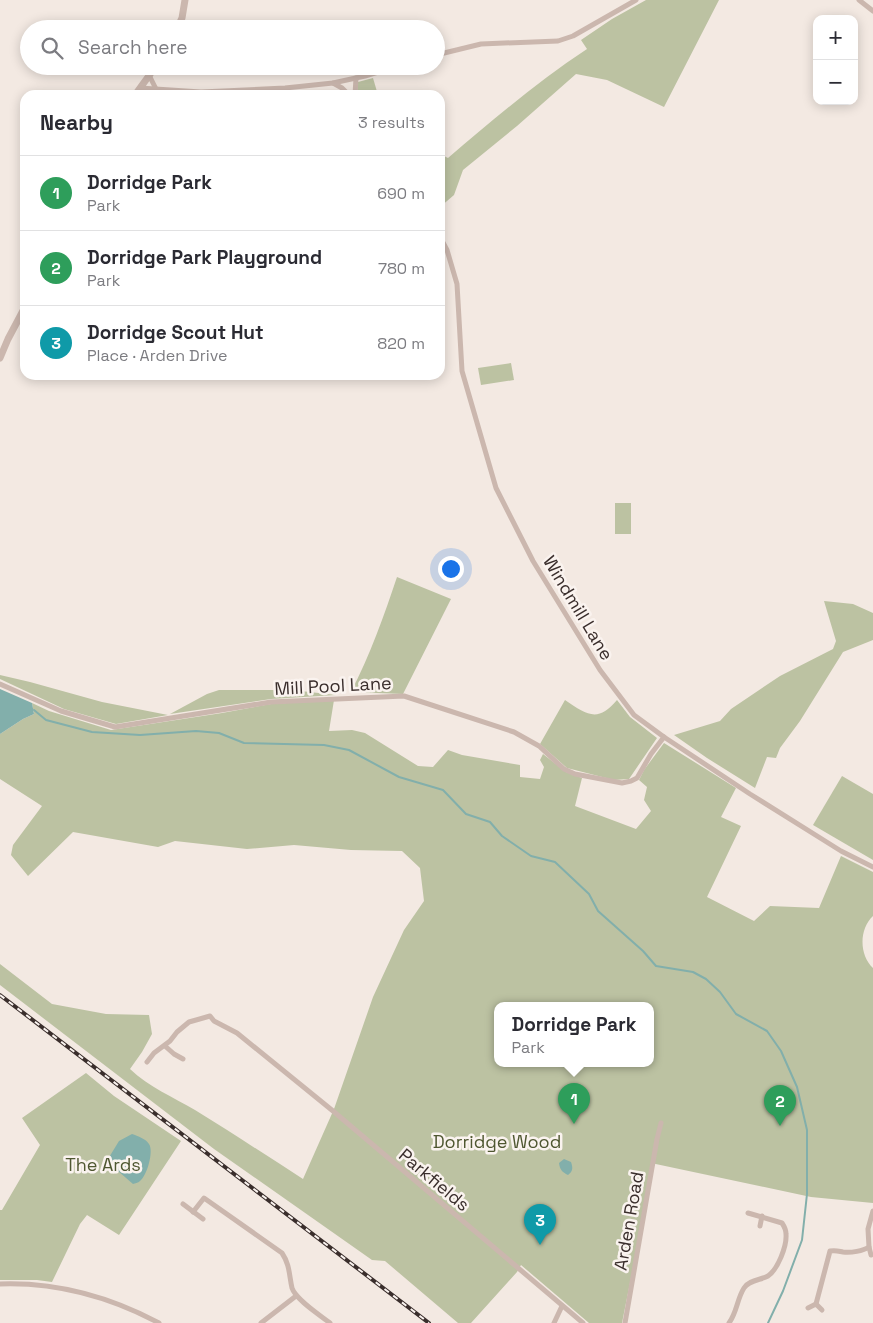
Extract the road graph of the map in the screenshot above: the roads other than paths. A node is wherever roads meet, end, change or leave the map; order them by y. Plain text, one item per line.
1 (185, 0) edge
2 (636, 0) edge
3 (859, 0) edge
4 (873, 11) edge
5 (181, 20) edge
6 (445, 53) edge
7 (149, 75) joint
8 (366, 75) edge
9 (356, 78) junction
10 (332, 83) junction
11 (140, 88) joint
12 (156, 89) junction
13 (171, 90) edge
14 (253, 90) edge
15 (344, 90) edge
16 (355, 90) edge
17 (445, 246) edge
18 (20, 316) edge
19 (0, 358) edge
20 (0, 684) edge
21 (664, 737) junction
22 (873, 867) edge
23 (165, 1046) junction
24 (183, 1059) dead end
25 (147, 1062) dead end
26 (661, 1123) dead end
27 (183, 1204) dead end
28 (873, 1211) edge
29 (193, 1212) junction
30 (748, 1213) dead end
31 (762, 1216) junction
32 (203, 1220) dead end
33 (760, 1226) dead end
34 (869, 1247) junction
35 (871, 1255) dead end
36 (0, 1284) edge
37 (296, 1296) junction
38 (816, 1304) junction
39 (562, 1306) junction
40 (808, 1308) dead end
41 (822, 1310) dead end
42 (160, 1323) edge
43 (260, 1323) edge
44 (330, 1323) edge
45 (554, 1323) edge
46 (584, 1323) edge
47 (625, 1323) edge
48 (728, 1323) edge

1 - 5 street
2 - 6 street
3 - 4 street
7 - 11 street
7 - 12 street
8 - 9 street
9 - 10 street
9 - 16 street
10 - 14 street
10 - 15 street
11 - 12 street
12 - 13 street
17 - 21 street, Windmill Lane
18 - 19 street
20 - 21 street, Mill Pool Lane
21 - 22 street, Windmill Lane
23 - 24 street
23 - 25 street, Parkfields
23 - 39 street, Parkfields
26 - 47 street, Arden Road
27 - 29 street
28 - 34 street
29 - 32 street
29 - 37 street
30 - 31 street
31 - 33 street
31 - 48 street
34 - 35 street
34 - 38 street
36 - 42 street
37 - 43 street
37 - 44 street
38 - 40 street
38 - 41 street
39 - 45 street
39 - 46 street, Parkfields

